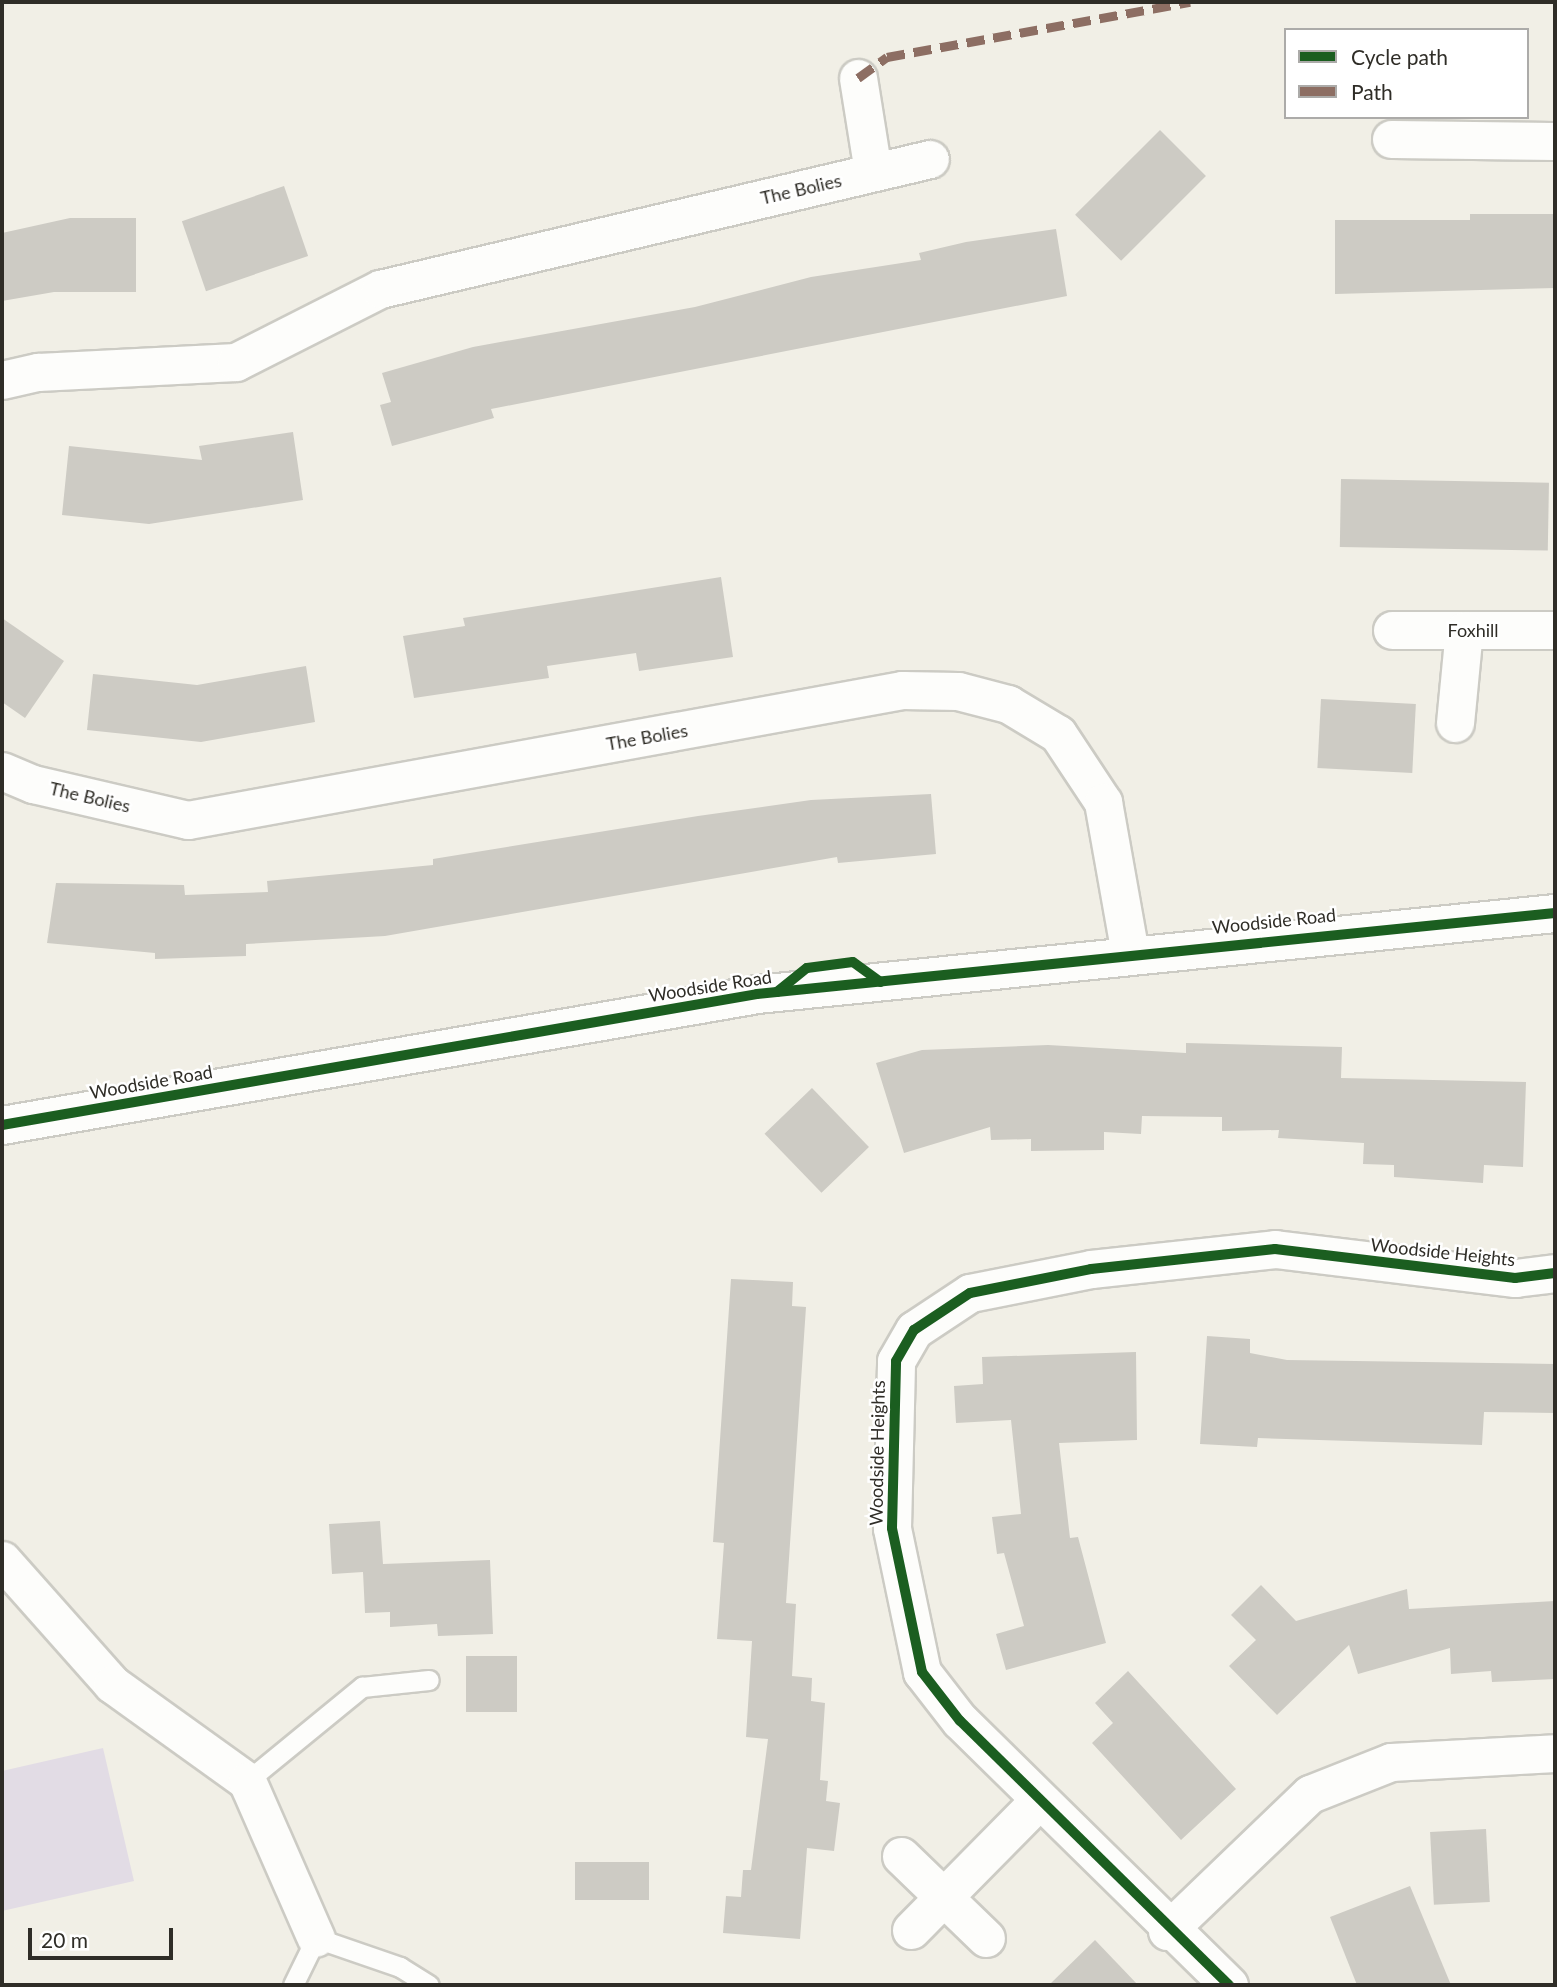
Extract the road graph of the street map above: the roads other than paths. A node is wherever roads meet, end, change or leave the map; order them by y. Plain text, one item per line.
1 (858, 78) dead end
2 (1434, 126) edge
3 (1391, 139) dead end
4 (1555, 141) edge
5 (930, 159) dead end
6 (873, 172) junction
7 (2, 380) edge
8 (1392, 630) dead end
9 (1464, 630) junction
10 (1555, 630) edge
11 (1455, 723) dead end
12 (2, 771) edge
13 (1555, 913) edge
14 (1130, 953) junction
15 (2, 1125) edge
16 (1555, 1273) edge
17 (2, 1560) edge
18 (429, 1680) dead end
19 (1555, 1753) edge
20 (247, 1781) junction
21 (1039, 1800) junction
22 (901, 1856) dead end
23 (943, 1897) junction
24 (911, 1930) dead end
25 (1167, 1931) junction
26 (316, 1938) junction
27 (986, 1938) dead end
28 (293, 1985) edge
29 (429, 1985) edge
30 (1229, 1985) edge

1 - 6 street
2 - 3 street
2 - 4 street
5 - 6 street, The Bolies
6 - 7 street, The Bolies
8 - 9 street, Foxhill
9 - 10 street, Foxhill
9 - 11 street
12 - 14 street, The Bolies
13 - 14 street, Woodside Road
14 - 15 street, Woodside Road
16 - 21 street, Woodside Heights
17 - 20 street
18 - 20 lane
19 - 25 street
20 - 26 street
21 - 23 street
21 - 25 street, Woodside Heights
22 - 23 street
23 - 24 street
23 - 27 street
25 - 30 street, Woodside Heights
26 - 28 lane
26 - 29 lane

